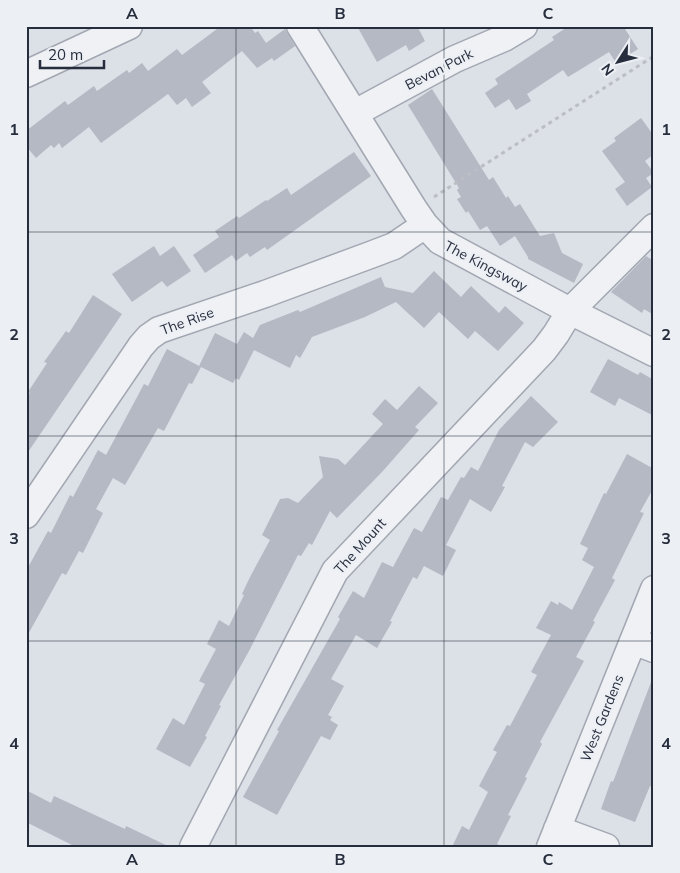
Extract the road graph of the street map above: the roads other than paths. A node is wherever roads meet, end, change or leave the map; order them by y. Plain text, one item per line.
1 (129, 26) edge
2 (300, 26) edge
3 (524, 26) edge
4 (26, 74) edge
5 (355, 113) junction
6 (420, 217) junction
7 (654, 227) edge
8 (570, 311) junction
9 (654, 353) edge
10 (26, 515) edge
11 (654, 589) edge
12 (643, 645) edge
13 (554, 838) edge
14 (193, 847) edge
15 (606, 847) edge

1 - 4 street
2 - 5 street, The Kingsway
3 - 5 street, Bevan Park
5 - 6 street, The Kingsway
6 - 8 street, The Kingsway
6 - 10 street, The Rise
7 - 8 street, The Mount
8 - 9 street, The Kingsway
8 - 14 street, The Mount
11 - 12 street, West Gardens
12 - 13 street, West Gardens
13 - 15 street

